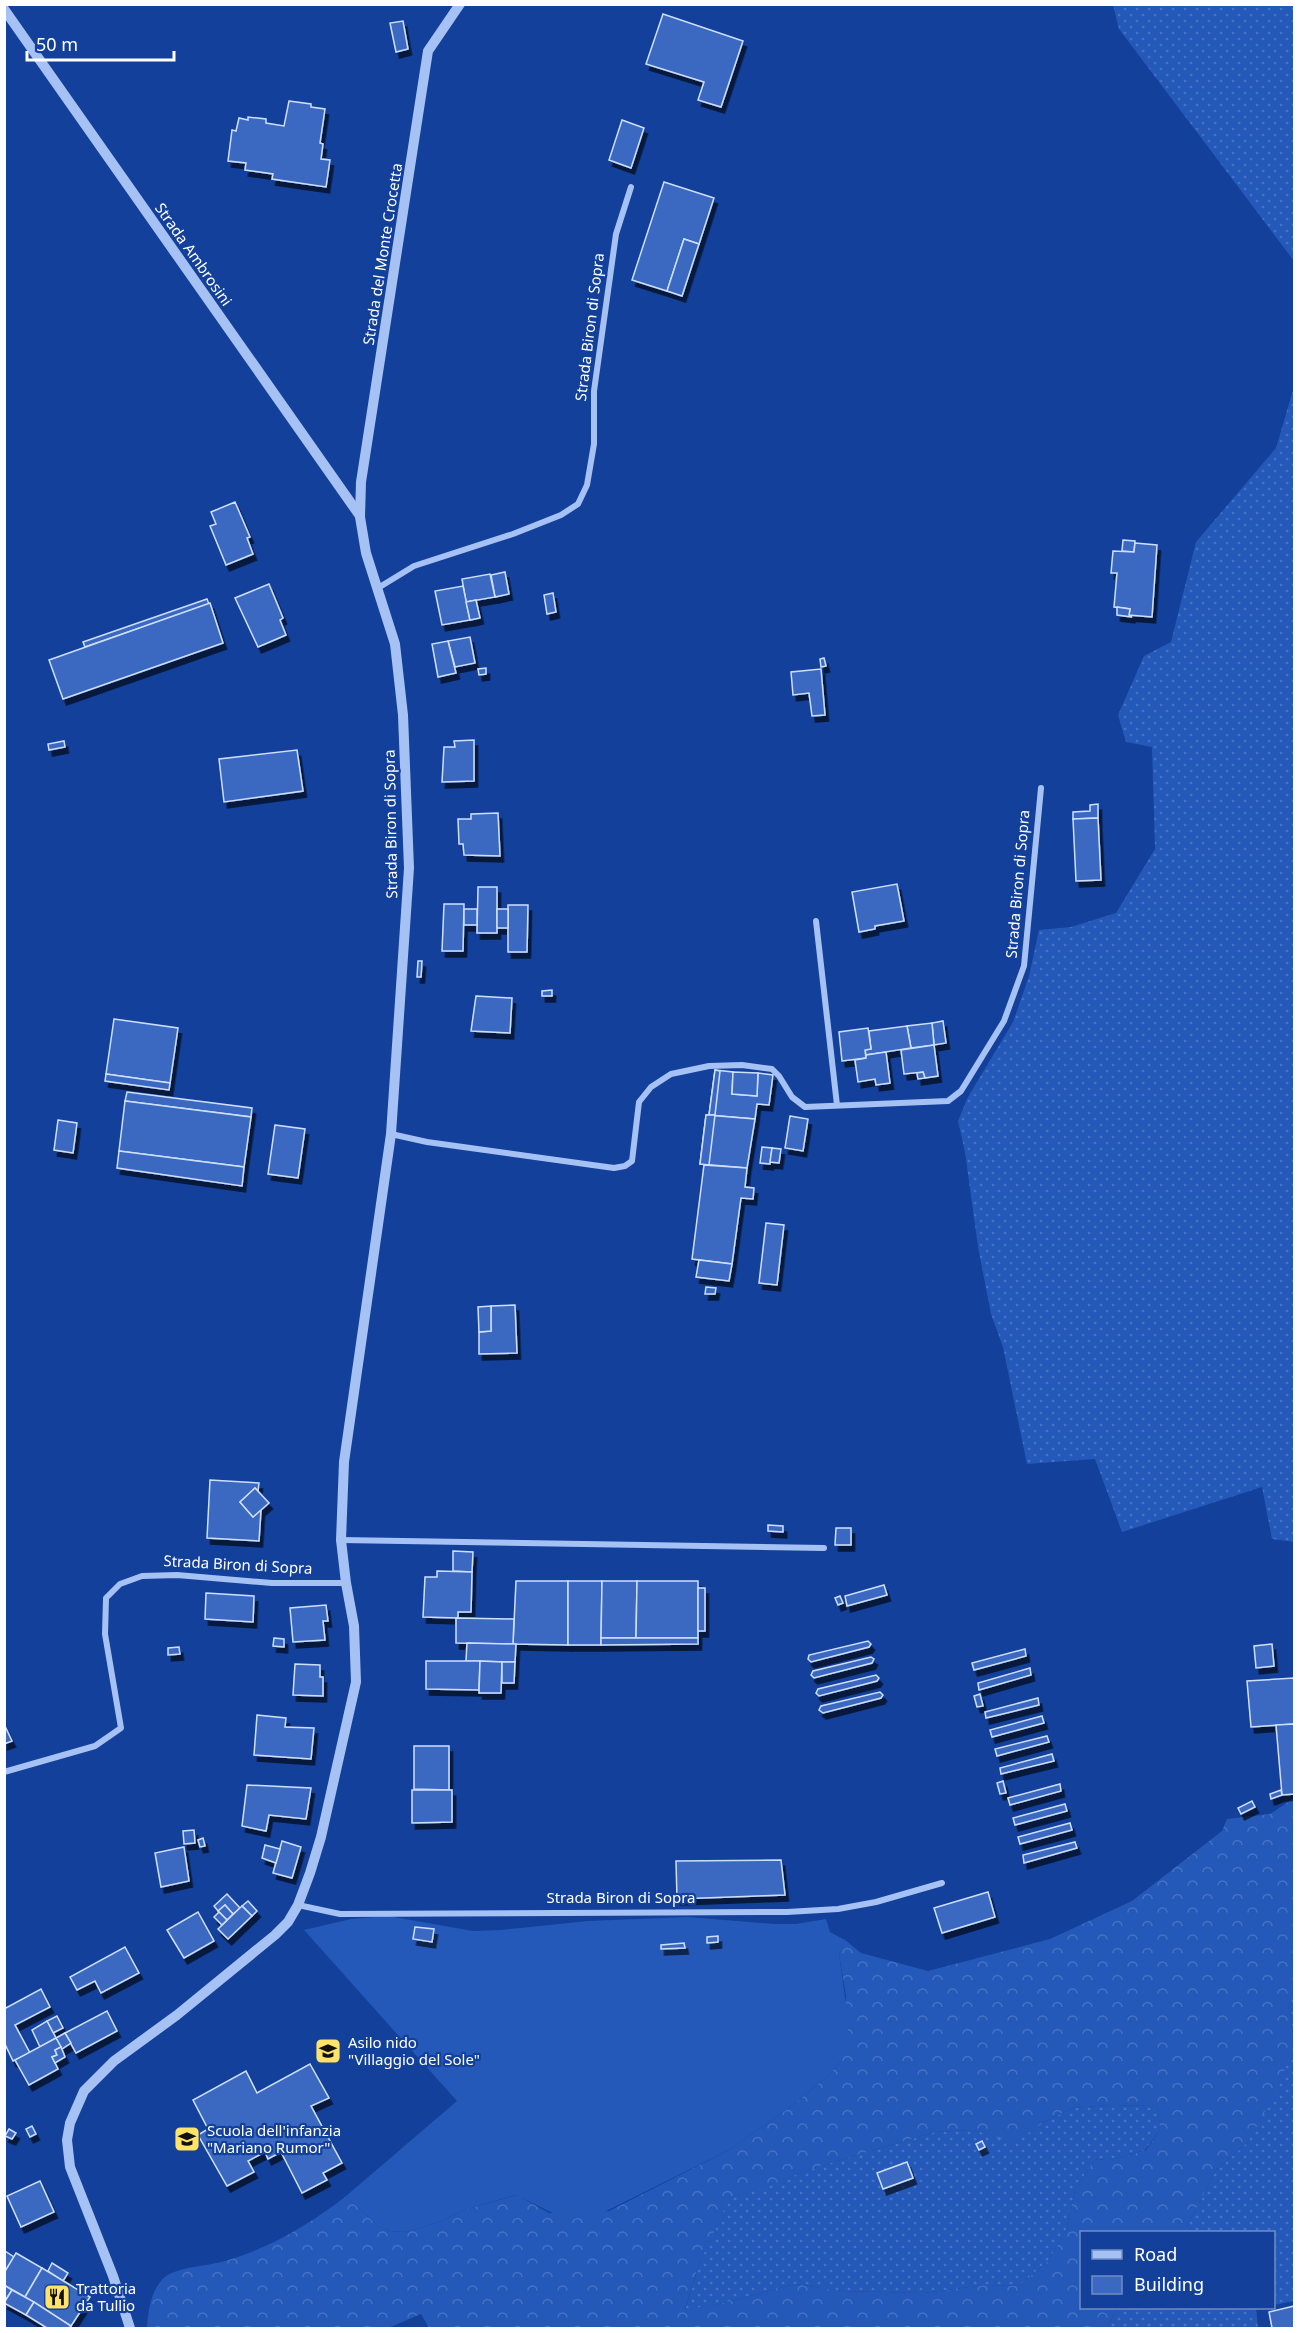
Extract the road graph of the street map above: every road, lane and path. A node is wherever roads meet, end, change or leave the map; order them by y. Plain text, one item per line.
1 (460, 4) edge
2 (4, 9) edge
3 (631, 187) dead end
4 (360, 517) junction
5 (378, 588) junction
6 (1041, 788) dead end
7 (816, 921) dead end
8 (837, 1105) junction
9 (391, 1134) junction
10 (341, 1540) junction
11 (824, 1548) dead end
12 (346, 1583) junction
13 (4, 1772) edge
14 (942, 1882) dead end
15 (298, 1905) junction
16 (130, 2328) edge

1 - 4 street, Strada del Monte Crocetta
2 - 4 street, Strada Ambrosini
3 - 5 street, Strada Biron di Sopra
4 - 5 street, Strada Biron di Sopra
5 - 9 street, Strada Biron di Sopra
6 - 8 street, Strada Biron di Sopra
7 - 8 street
8 - 9 street, Strada Biron di Sopra
9 - 10 street, Strada Biron di Sopra
10 - 11 street
10 - 12 street, Strada Biron di Sopra
12 - 13 street, Strada Biron di Sopra
12 - 15 street, Strada Biron di Sopra
14 - 15 street, Strada Biron di Sopra
15 - 16 street, Strada Biron di Sopra

